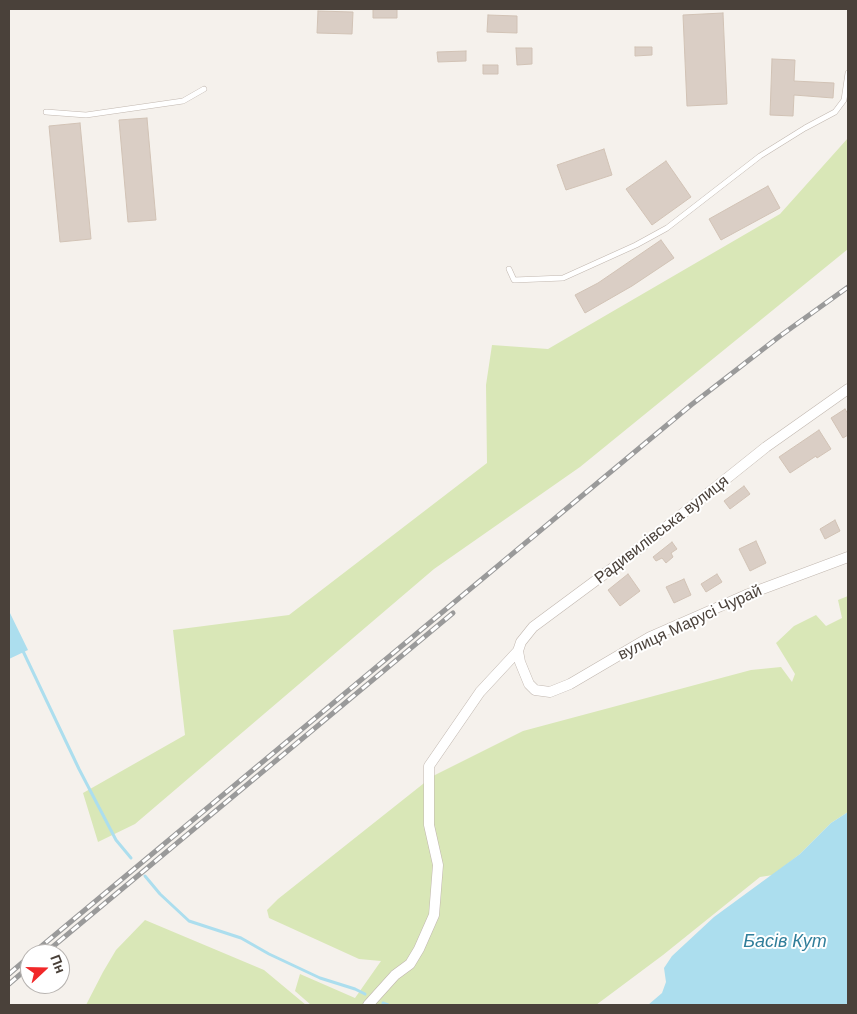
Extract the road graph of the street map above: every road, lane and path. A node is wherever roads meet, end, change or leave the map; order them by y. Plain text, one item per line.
1 (848, 73) edge
2 (204, 89) dead end
3 (46, 112) dead end
4 (509, 270) dead end
5 (848, 389) edge
6 (848, 557) edge
7 (518, 651) junction
8 (368, 1005) edge

1 - 4 lane
2 - 3 lane
5 - 7 street, Радивилівська вулиця
6 - 7 street, вулиця Марусі Чурай
7 - 8 street, Радивилівська вулиця

